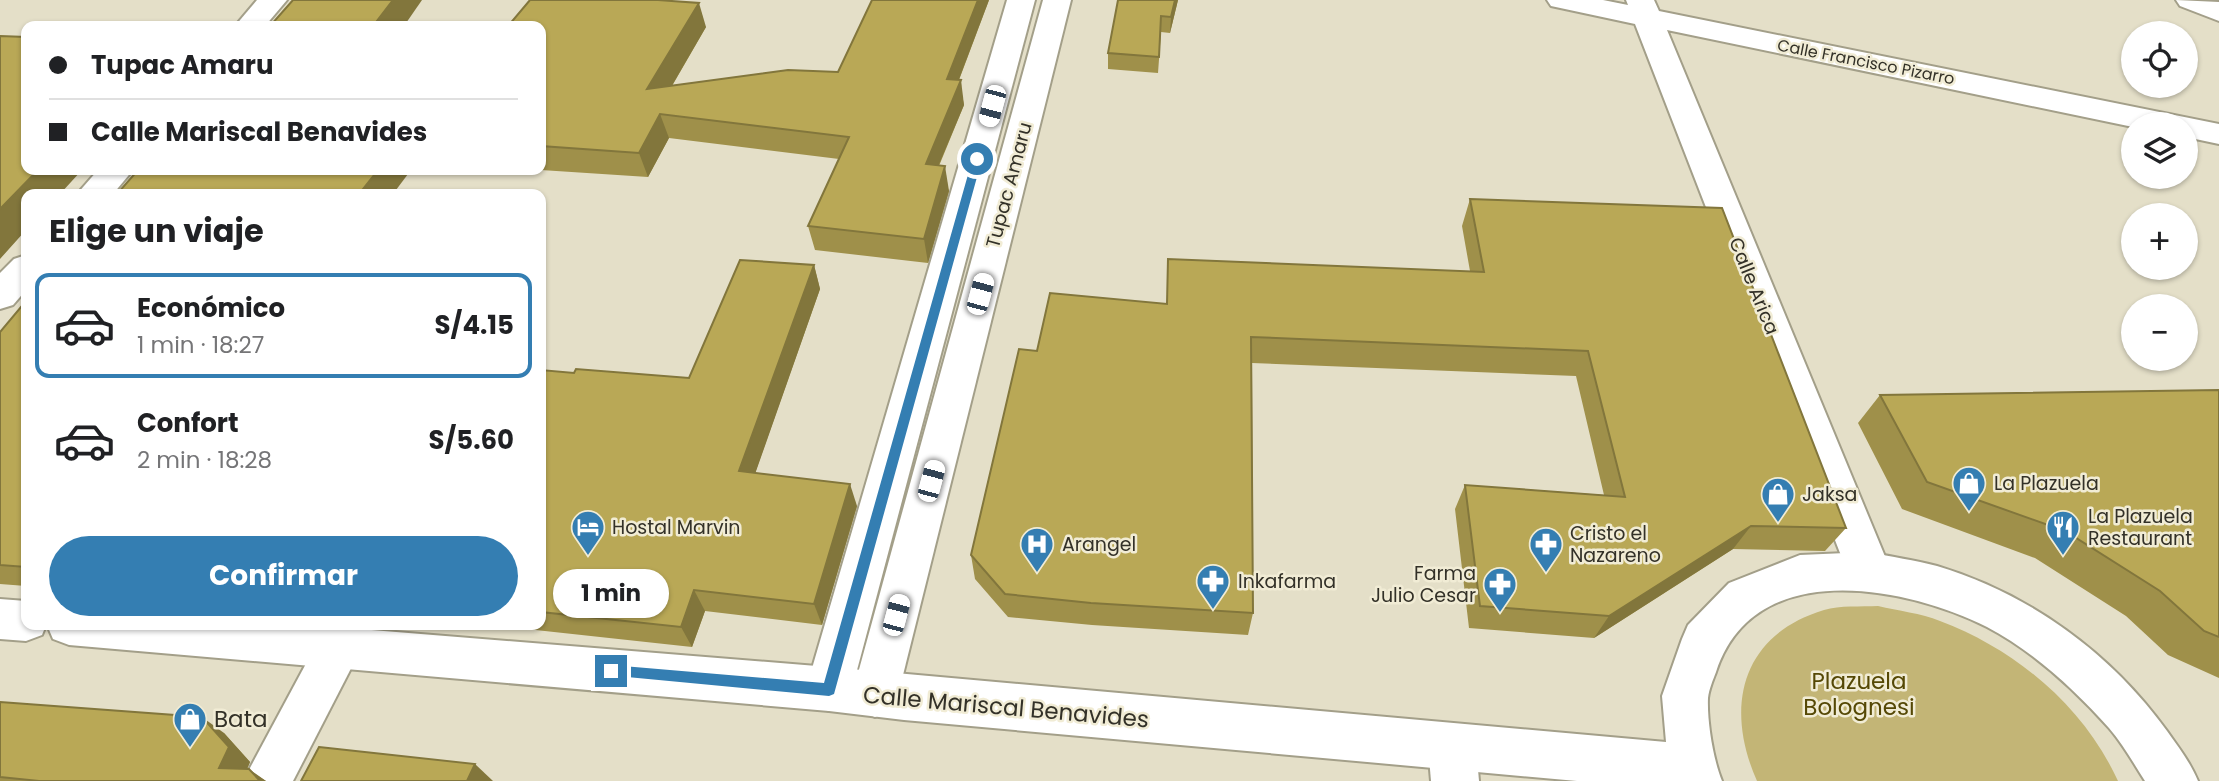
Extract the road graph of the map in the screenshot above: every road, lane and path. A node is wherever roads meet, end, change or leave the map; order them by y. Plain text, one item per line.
1 (273, 0) edge
2 (1021, 0) edge
3 (1057, 0) edge
4 (1561, 0) edge
5 (2190, 0) edge
6 (1642, 9) edge
7 (2219, 12) edge
8 (254, 21) edge
9 (2121, 113) edge
10 (2198, 130) edge
11 (2219, 134) edge
12 (112, 175) edge
13 (99, 189) edge
14 (21, 273) edge
15 (0, 296) edge
16 (1869, 571) junction
17 (0, 619) edge
18 (21, 621) edge
19 (128, 630) edge
20 (339, 648) junction
21 (829, 689) junction
22 (875, 695) junction
23 (1453, 764) edge
24 (1695, 774) edge
25 (2184, 780) edge
26 (267, 781) edge

1 - 8 main road
2 - 21 main road, Tupac Amaru
3 - 22 main road, Tupac Amaru
4 - 6 main road, Calle Francisco Pizarro
5 - 7 main road
6 - 9 main road, Calle Francisco Pizarro
6 - 16 main road, Calle Arica
10 - 11 main road
12 - 13 main road
14 - 15 main road
16 - 24 main road
16 - 25 main road
17 - 18 main road
19 - 20 main road, Calle Mariscal Benavides
20 - 21 main road, Calle Mariscal Benavides
20 - 26 main road
21 - 22 main road, Calle Mariscal Benavides
22 - 23 main road, Calle Mariscal Benavides
23 - 24 main road, Calle Mariscal Benavides

